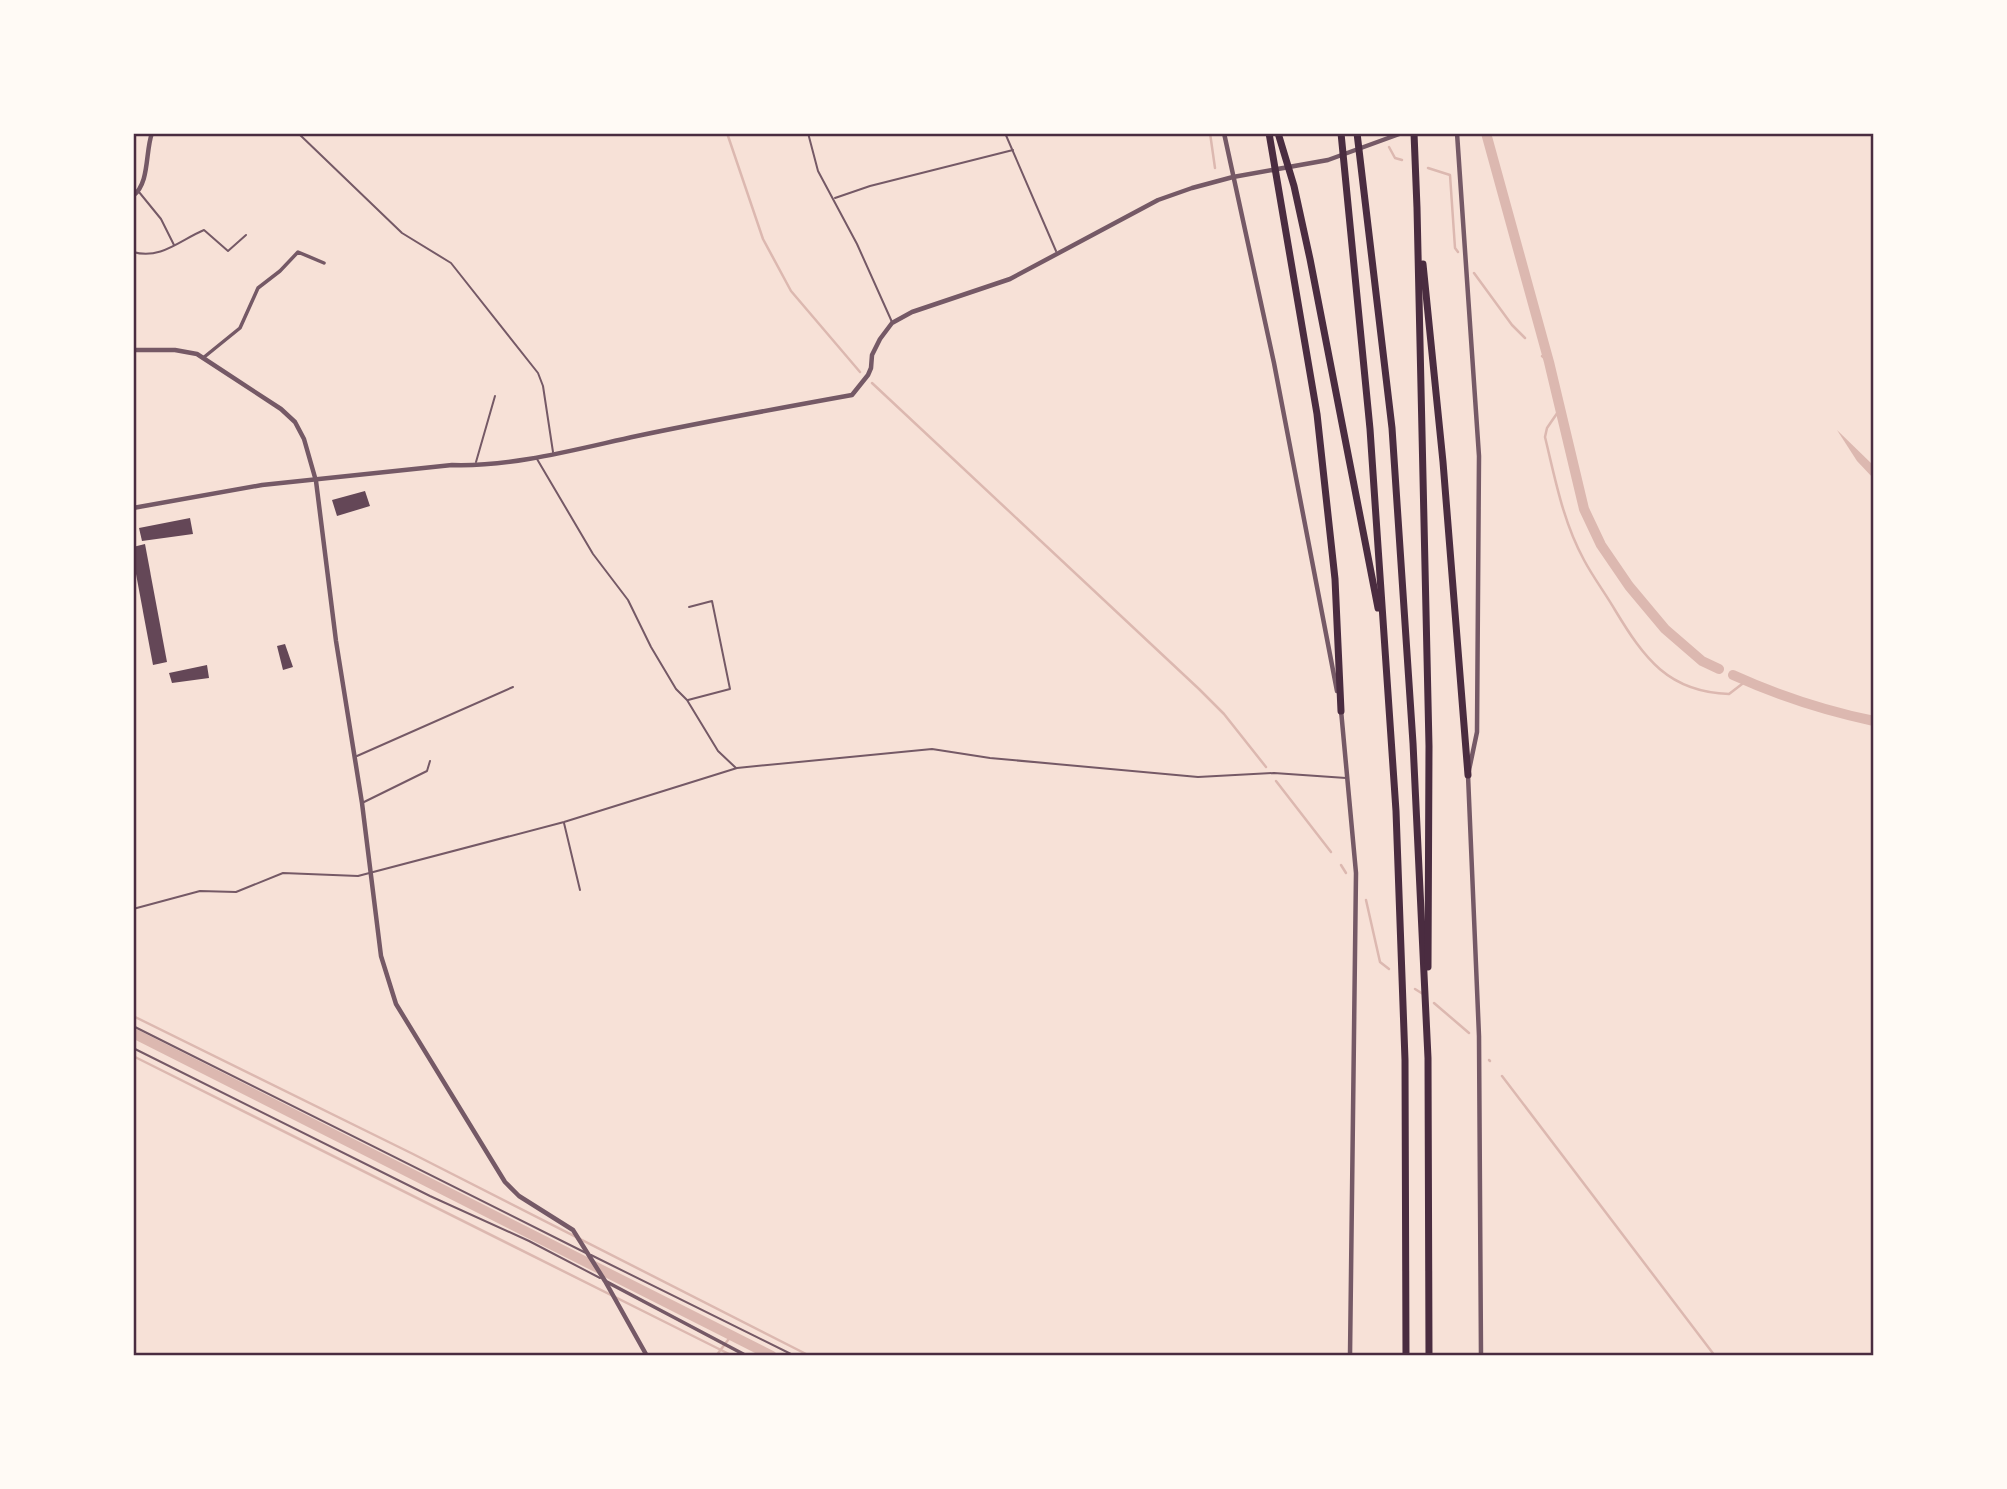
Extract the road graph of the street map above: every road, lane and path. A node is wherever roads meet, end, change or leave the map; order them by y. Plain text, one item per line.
1 (152, 133) edge
2 (298, 133) edge
3 (808, 133) edge
4 (1005, 133) edge
5 (1224, 133) edge
6 (1269, 133) edge
7 (1278, 133) edge
8 (1341, 133) edge
9 (1357, 133) edge
10 (1402, 133) edge
11 (1414, 133) edge
12 (1457, 133) edge
13 (1013, 150) junction
14 (1233, 177) junction
15 (138, 191) junction
16 (133, 196) edge
17 (833, 199) junction
18 (1417, 208) junction
19 (246, 235) dead end
20 (175, 247) junction
21 (133, 252) edge
22 (1057, 252) junction
23 (324, 263) dead end
24 (892, 323) junction
25 (133, 350) edge
26 (203, 358) junction
27 (495, 396) dead end
28 (553, 454) junction
29 (536, 457) junction
30 (475, 465) junction
31 (316, 481) junction
32 (133, 508) edge
33 (689, 607) dead end
34 (513, 687) dead end
35 (687, 700) junction
36 (1341, 711) junction
37 (354, 757) junction
38 (430, 761) dead end
39 (737, 768) junction
40 (1468, 775) junction
41 (1348, 778) junction
42 (362, 803) junction
43 (1396, 811) junction
44 (564, 822) junction
45 (370, 873) junction
46 (580, 890) dead end
47 (133, 909) edge
48 (133, 1026) edge
49 (133, 1048) edge
50 (1428, 1058) junction
51 (588, 1254) junction
52 (605, 1281) junction
53 (647, 1356) edge
54 (747, 1356) edge
55 (795, 1356) edge
56 (1350, 1356) edge
57 (1406, 1356) edge
58 (1429, 1356) edge
59 (1481, 1356) edge

1 - 15 street
2 - 28 lane
3 - 17 lane
4 - 13 lane
5 - 14 street
6 - 36 highway
7 - 43 highway
8 - 43 highway
9 - 50 highway
10 - 14 street
11 - 18 highway
12 - 40 street
13 - 17 lane
13 - 22 lane
14 - 22 street
14 - 36 street
15 - 16 street
15 - 20 lane
17 - 24 lane
18 - 40 highway
18 - 50 highway
19 - 20 lane
20 - 21 lane
22 - 24 street
23 - 26 street
24 - 28 street
25 - 26 street
26 - 31 street
27 - 30 lane
28 - 29 street
29 - 30 street
29 - 35 lane
30 - 31 street
31 - 32 street
31 - 37 street
33 - 35 lane
34 - 37 lane
35 - 39 lane
36 - 41 street
37 - 42 street
38 - 42 lane
39 - 41 lane
39 - 44 lane
40 - 59 street
41 - 56 street
42 - 45 street
43 - 57 highway
44 - 45 lane
44 - 46 lane
45 - 47 lane
45 - 51 street
48 - 51 lane
49 - 52 lane
50 - 58 highway
51 - 52 street
51 - 55 lane
52 - 53 street
52 - 54 street

